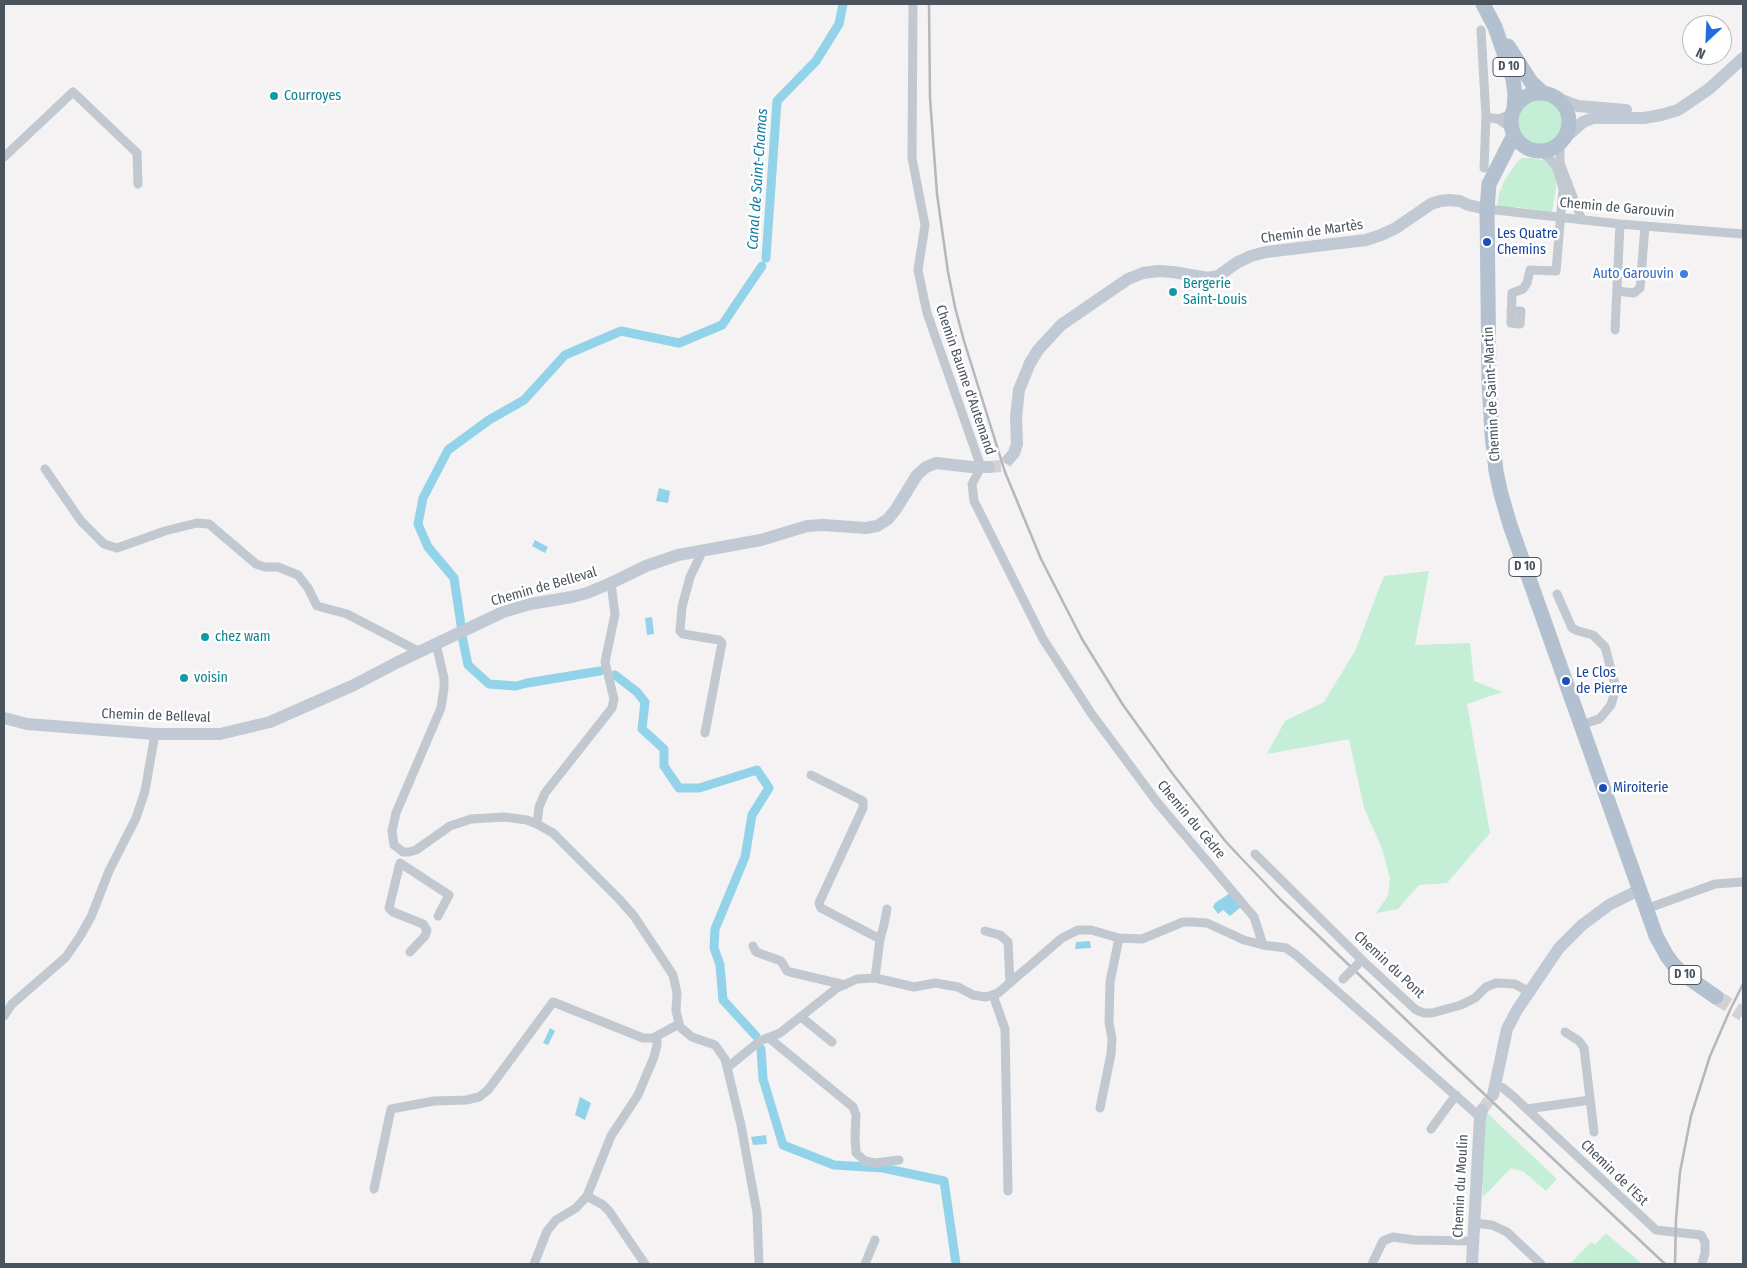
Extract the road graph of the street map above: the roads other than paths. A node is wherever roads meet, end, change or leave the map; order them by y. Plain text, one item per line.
1 (913, 4) edge
2 (1487, 5) edge
3 (1488, 28) junction
4 (1743, 58) edge
5 (1549, 95) junction
6 (1697, 98) junction
7 (1486, 117) junction
8 (1510, 121) junction
9 (1563, 140) junction
10 (1537, 151) junction
11 (4, 156) edge
12 (1484, 168) dead end
13 (138, 184) dead end
14 (1488, 206) junction
15 (1561, 218) junction
16 (1582, 220) junction
17 (1620, 224) junction
18 (1645, 226) junction
19 (1743, 234) edge
20 (1617, 291) junction
21 (1512, 311) dead end
22 (1615, 330) dead end
23 (1009, 459) dead end
24 (985, 467) junction
25 (45, 469) dead end
26 (703, 550) junction
27 (612, 583) junction
28 (1557, 594) dead end
29 (436, 644) junction
30 (420, 652) junction
31 (4, 718) edge
32 (1581, 725) junction
33 (705, 733) dead end
34 (156, 734) junction
35 (811, 775) dead end
36 (537, 824) junction
37 (1255, 854) dead end
38 (1743, 882) edge
39 (1639, 890) junction
40 (887, 909) dead end
41 (1646, 909) junction
42 (438, 916) dead end
43 (985, 931) dead end
44 (1119, 938) junction
45 (880, 939) junction
46 (1263, 945) junction
47 (753, 946) dead end
48 (410, 952) dead end
49 (1360, 962) junction
50 (875, 978) junction
51 (1010, 983) junction
52 (845, 985) junction
53 (1335, 988) junction
54 (1529, 992) junction
55 (993, 995) junction
56 (1716, 997) tunnel mouth
57 (4, 1016) edge
58 (801, 1017) junction
59 (679, 1024) junction
60 (1565, 1032) dead end
61 (658, 1036) junction
62 (769, 1038) junction
63 (832, 1042) dead end
64 (728, 1067) junction
65 (1495, 1090) joint
66 (1456, 1096) junction
67 (1590, 1100) junction
68 (1100, 1108) dead end
69 (1527, 1109) junction
70 (1481, 1114) joint
71 (1431, 1128) dead end
72 (1594, 1132) dead end
73 (899, 1160) dead end
74 (374, 1189) dead end
75 (1008, 1191) dead end
76 (587, 1196) junction
77 (1474, 1222) junction
78 (874, 1240) dead end
79 (1473, 1241) junction
80 (534, 1264) edge
81 (645, 1264) edge
82 (759, 1264) edge
83 (865, 1264) edge
84 (1372, 1264) edge
85 (1472, 1264) edge
86 (1541, 1264) edge
87 (1702, 1264) edge

1 - 24 street, Chemin Baume d'Autemand
2 - 3 main road, D 10
3 - 5 main road, D 10
3 - 7 street
3 - 8 main road, D 10
4 - 6 street
5 - 6 street
5 - 8 main road
5 - 9 main road
6 - 9 street
7 - 8 street
7 - 12 street
8 - 10 main road
8 - 14 main road, D 10
9 - 10 main road
9 - 16 street
10 - 14 main road, D 10
10 - 15 street
11 - 13 street
14 - 15 street, Chemin de Garouvin
14 - 23 street, Chemin de Martès
14 - 32 main road, Chemin de Saint-Martin / D 10
15 - 16 street, Chemin de Garouvin
15 - 21 street
16 - 17 street, Chemin de Garouvin
17 - 18 street, Chemin de Garouvin
17 - 20 street
18 - 19 street, Chemin de Garouvin
18 - 20 street
20 - 22 street
24 - 26 street, Chemin de Belleval
24 - 46 street, Chemin du Cèdre
25 - 30 street
26 - 27 street, Chemin de Belleval
26 - 33 street
27 - 29 street, Chemin de Belleval
27 - 36 street
28 - 32 street
29 - 30 street, Chemin de Belleval
29 - 36 street
30 - 34 street, Chemin de Belleval
31 - 34 street, Chemin de Belleval
32 - 39 main road, Chemin de Saint-Martin / D 10
34 - 57 street
35 - 45 street
36 - 59 street
37 - 49 street, Chemin du Pont
38 - 41 street
39 - 41 main road, D 10
39 - 54 street
40 - 45 street
41 - 56 main road, D 10
42 - 48 street
43 - 51 street
44 - 46 street
44 - 51 street
44 - 68 street
45 - 50 street
46 - 53 street
47 - 52 street
49 - 53 street, bridge
49 - 54 street, Chemin du Pont
50 - 52 street
50 - 55 street
51 - 55 street
52 - 58 street
53 - 66 street
54 - 65 street
55 - 75 street
58 - 62 street
58 - 63 street
59 - 61 street
59 - 64 street
60 - 67 street
61 - 74 street
61 - 76 street
62 - 64 street
62 - 73 street
64 - 82 street
65 - 69 street, Chemin de l'Est
66 - 70 street
66 - 71 street
67 - 69 street
67 - 72 street
69 - 87 street, Chemin de l'Est
70 - 77 street, Chemin du Moulin
76 - 80 street
76 - 81 street
77 - 79 street, Chemin du Moulin
77 - 86 street
78 - 83 street
79 - 84 street
79 - 85 street, Chemin du Moulin

